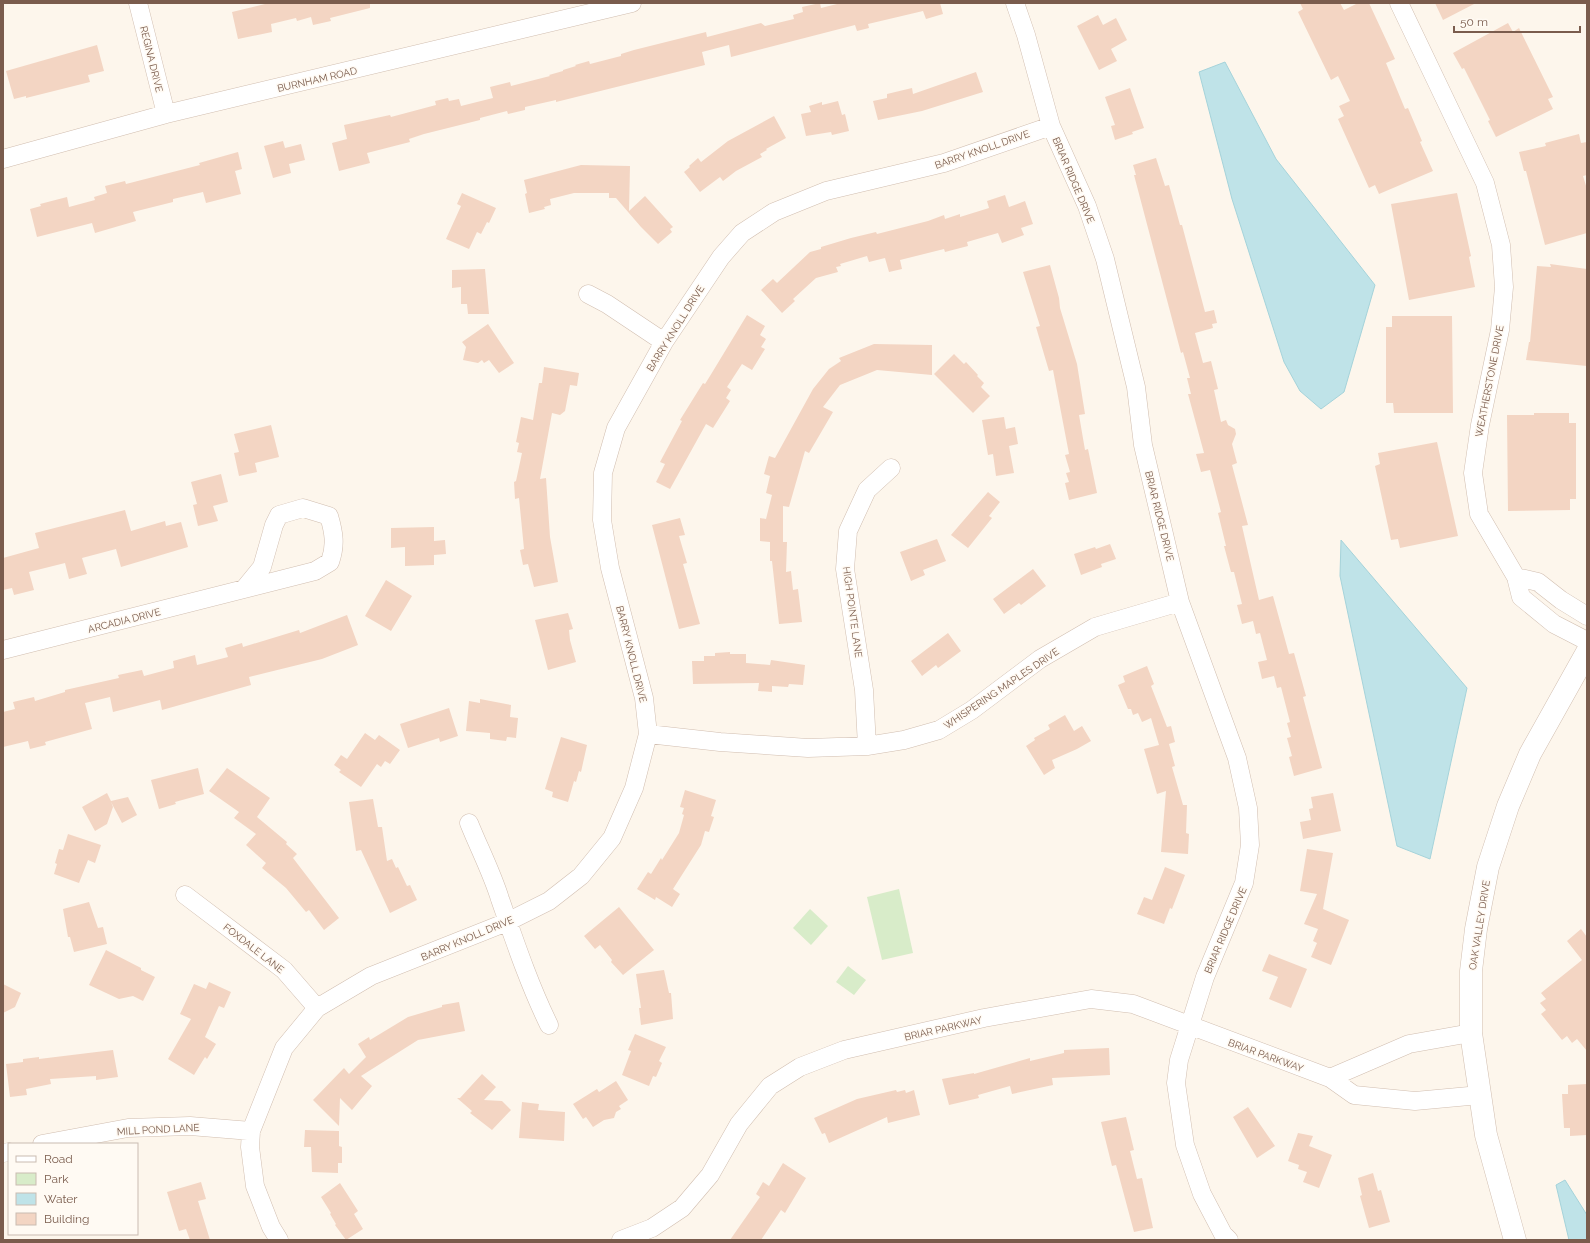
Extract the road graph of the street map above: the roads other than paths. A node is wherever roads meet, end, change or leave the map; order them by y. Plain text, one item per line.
1 (138, 3) edge
2 (632, 3) edge
3 (1015, 3) edge
4 (1399, 3) edge
5 (166, 114) junction
6 (1051, 126) junction
7 (3, 159) edge
8 (588, 294) dead end
9 (664, 342) junction
10 (891, 468) dead end
11 (1516, 578) junction
12 (244, 589) junction
13 (1180, 602) junction
14 (1587, 616) edge
15 (1587, 641) edge
16 (3, 650) edge
17 (1587, 652) edge
18 (648, 734) junction
19 (867, 746) junction
20 (469, 823) dead end
21 (185, 895) dead end
22 (507, 922) junction
23 (317, 1008) junction
24 (549, 1025) dead end
25 (1190, 1026) junction
26 (1471, 1033) junction
27 (1330, 1078) junction
28 (1480, 1095) junction
29 (251, 1131) junction
30 (47, 1143) edge
31 (279, 1240) edge
32 (621, 1240) edge
33 (1229, 1240) edge
34 (1515, 1240) edge

1 - 5 street, REGINA DRIVE
2 - 5 street, BURNHAM ROAD
3 - 6 street, BRIAR RIDGE DRIVE
4 - 11 street, WEATHERSTONE DRIVE
5 - 7 street, BURNHAM ROAD
6 - 9 street, BARRY KNOLL DRIVE
6 - 13 street, BRIAR RIDGE DRIVE
8 - 9 street
9 - 18 street, BARRY KNOLL DRIVE
10 - 19 street, HIGH POINTE LANE
11 - 14 street
11 - 15 street, WEATHERSTONE DRIVE
12 - 12 street, ARCADIA DRIVE
12 - 16 street, ARCADIA DRIVE
13 - 19 street, WHISPERING MAPLES DRIVE
13 - 25 street, BRIAR RIDGE DRIVE
17 - 26 street, OAK VALLEY DRIVE
18 - 19 street, WHISPERING MAPLES DRIVE
18 - 22 street, BARRY KNOLL DRIVE
20 - 22 street
21 - 23 street, FOXDALE LANE
22 - 23 street, BARRY KNOLL DRIVE
22 - 24 street
23 - 29 street, BARRY KNOLL DRIVE
25 - 27 street, BRIAR PARKWAY
25 - 32 street, BRIAR PARKWAY
25 - 33 street, BRIAR RIDGE DRIVE
26 - 27 street
26 - 28 street, OAK VALLEY DRIVE
27 - 28 street, BRIAR PARKWAY
28 - 34 street, OAK VALLEY DRIVE
29 - 30 street, MILL POND LANE
29 - 31 street, BARRY KNOLL DRIVE

